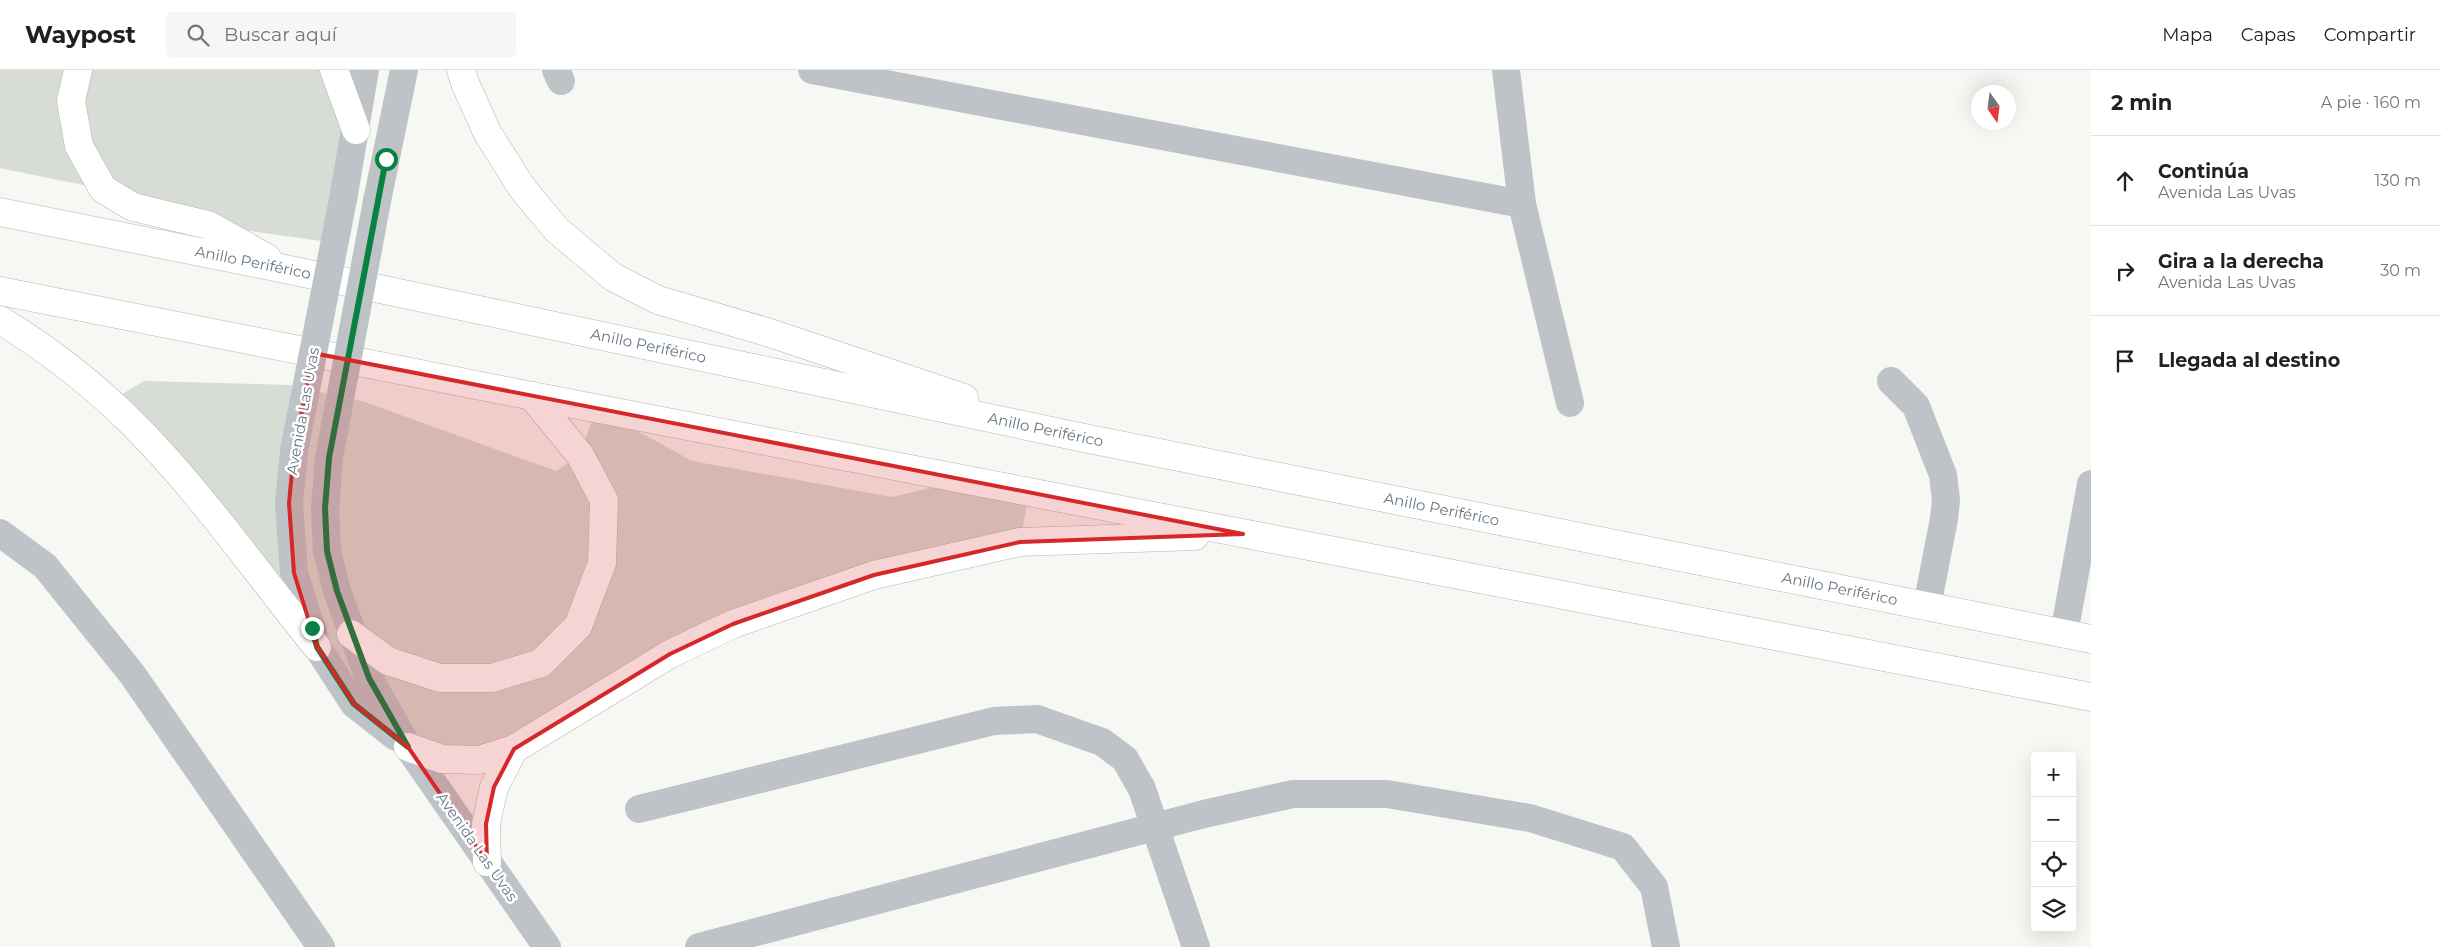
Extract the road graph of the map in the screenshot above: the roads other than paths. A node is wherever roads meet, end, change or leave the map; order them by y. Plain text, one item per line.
1 (78, 70) edge
2 (334, 70) edge
3 (365, 70) edge
4 (388, 70) edge
5 (404, 70) edge
6 (461, 70) edge
7 (812, 70) edge
8 (1506, 70) edge
9 (356, 130) junction
10 (379, 189) junction
11 (1522, 204) junction
12 (0, 212) edge
13 (290, 270) junction
14 (0, 291) edge
15 (0, 320) edge
16 (1891, 381) dead end
17 (532, 396) junction
18 (1570, 403) dead end
19 (1084, 438) junction
20 (2091, 484) edge
21 (0, 534) edge
22 (1243, 534) junction
23 (1927, 606) junction
24 (351, 634) junction
25 (2064, 634) junction
26 (2091, 639) edge
27 (317, 647) junction
28 (2091, 697) edge
29 (408, 747) junction
30 (514, 749) junction
31 (639, 809) dead end
32 (1156, 828) junction
33 (487, 862) junction
34 (321, 947) edge
35 (547, 947) edge
36 (699, 947) edge
37 (1196, 947) edge
38 (1666, 947) edge

1 - 13 highway
2 - 9 highway
3 - 9 street, Avenida Las Uvas
4 - 10 street
5 - 10 street, Avenida Las Uvas
6 - 19 highway
7 - 11 street
8 - 11 street
9 - 27 street, Avenida Las Uvas, bridge
10 - 24 street, Avenida Las Uvas, bridge
11 - 18 street
12 - 13 highway, Anillo Periférico
13 - 19 highway, Anillo Periférico
14 - 17 highway
15 - 27 highway
16 - 23 street
17 - 22 highway
17 - 24 highway
19 - 23 highway, Anillo Periférico
20 - 25 street
21 - 34 street
22 - 28 highway
22 - 30 highway
23 - 25 highway, Anillo Periférico
24 - 29 street, Avenida Las Uvas
25 - 26 highway, Anillo Periférico
27 - 29 street, Avenida Las Uvas
29 - 30 highway
29 - 33 street, Avenida Las Uvas
30 - 33 highway
31 - 32 street
32 - 36 street
32 - 37 street
32 - 38 street
33 - 35 street, Avenida Las Uvas

